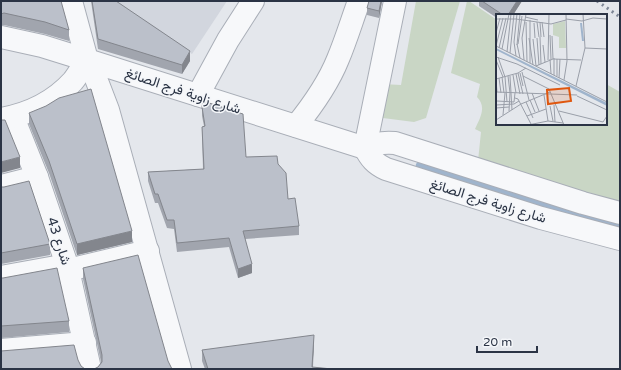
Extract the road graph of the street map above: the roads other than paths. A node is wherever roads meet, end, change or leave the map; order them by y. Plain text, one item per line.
1 (71, 1) edge
2 (254, 1) edge
3 (359, 1) edge
4 (395, 1) edge
5 (1, 37) edge
6 (87, 60) junction
7 (198, 95) junction
8 (7, 118) edge
9 (296, 126) junction
10 (365, 148) junction
11 (37, 176) junction
12 (1, 186) edge
13 (620, 213) edge
14 (620, 239) edge
15 (148, 251) junction
16 (68, 268) junction
17 (1, 277) edge
18 (85, 343) junction
19 (1, 350) edge
20 (90, 369) edge
21 (180, 369) edge

1 - 6 street
2 - 7 street
3 - 9 street
4 - 10 street
5 - 6 street, شارع زاوية فرج الصائغ
6 - 7 street, شارع زاوية فرج الصائغ
6 - 8 street
6 - 15 street
7 - 9 street, شارع زاوية فرج الصائغ
8 - 11 street, شارع 43
9 - 10 street, شارع زاوية فرج الصائغ
10 - 13 street, شارع زاوية فرج الصائغ
10 - 14 street, شارع زاوية فرج الصائغ
11 - 12 street
11 - 16 street, شارع 43
15 - 16 street
15 - 21 street
16 - 17 street
16 - 18 street, شارع 43
18 - 19 street
18 - 20 street, شارع 43

